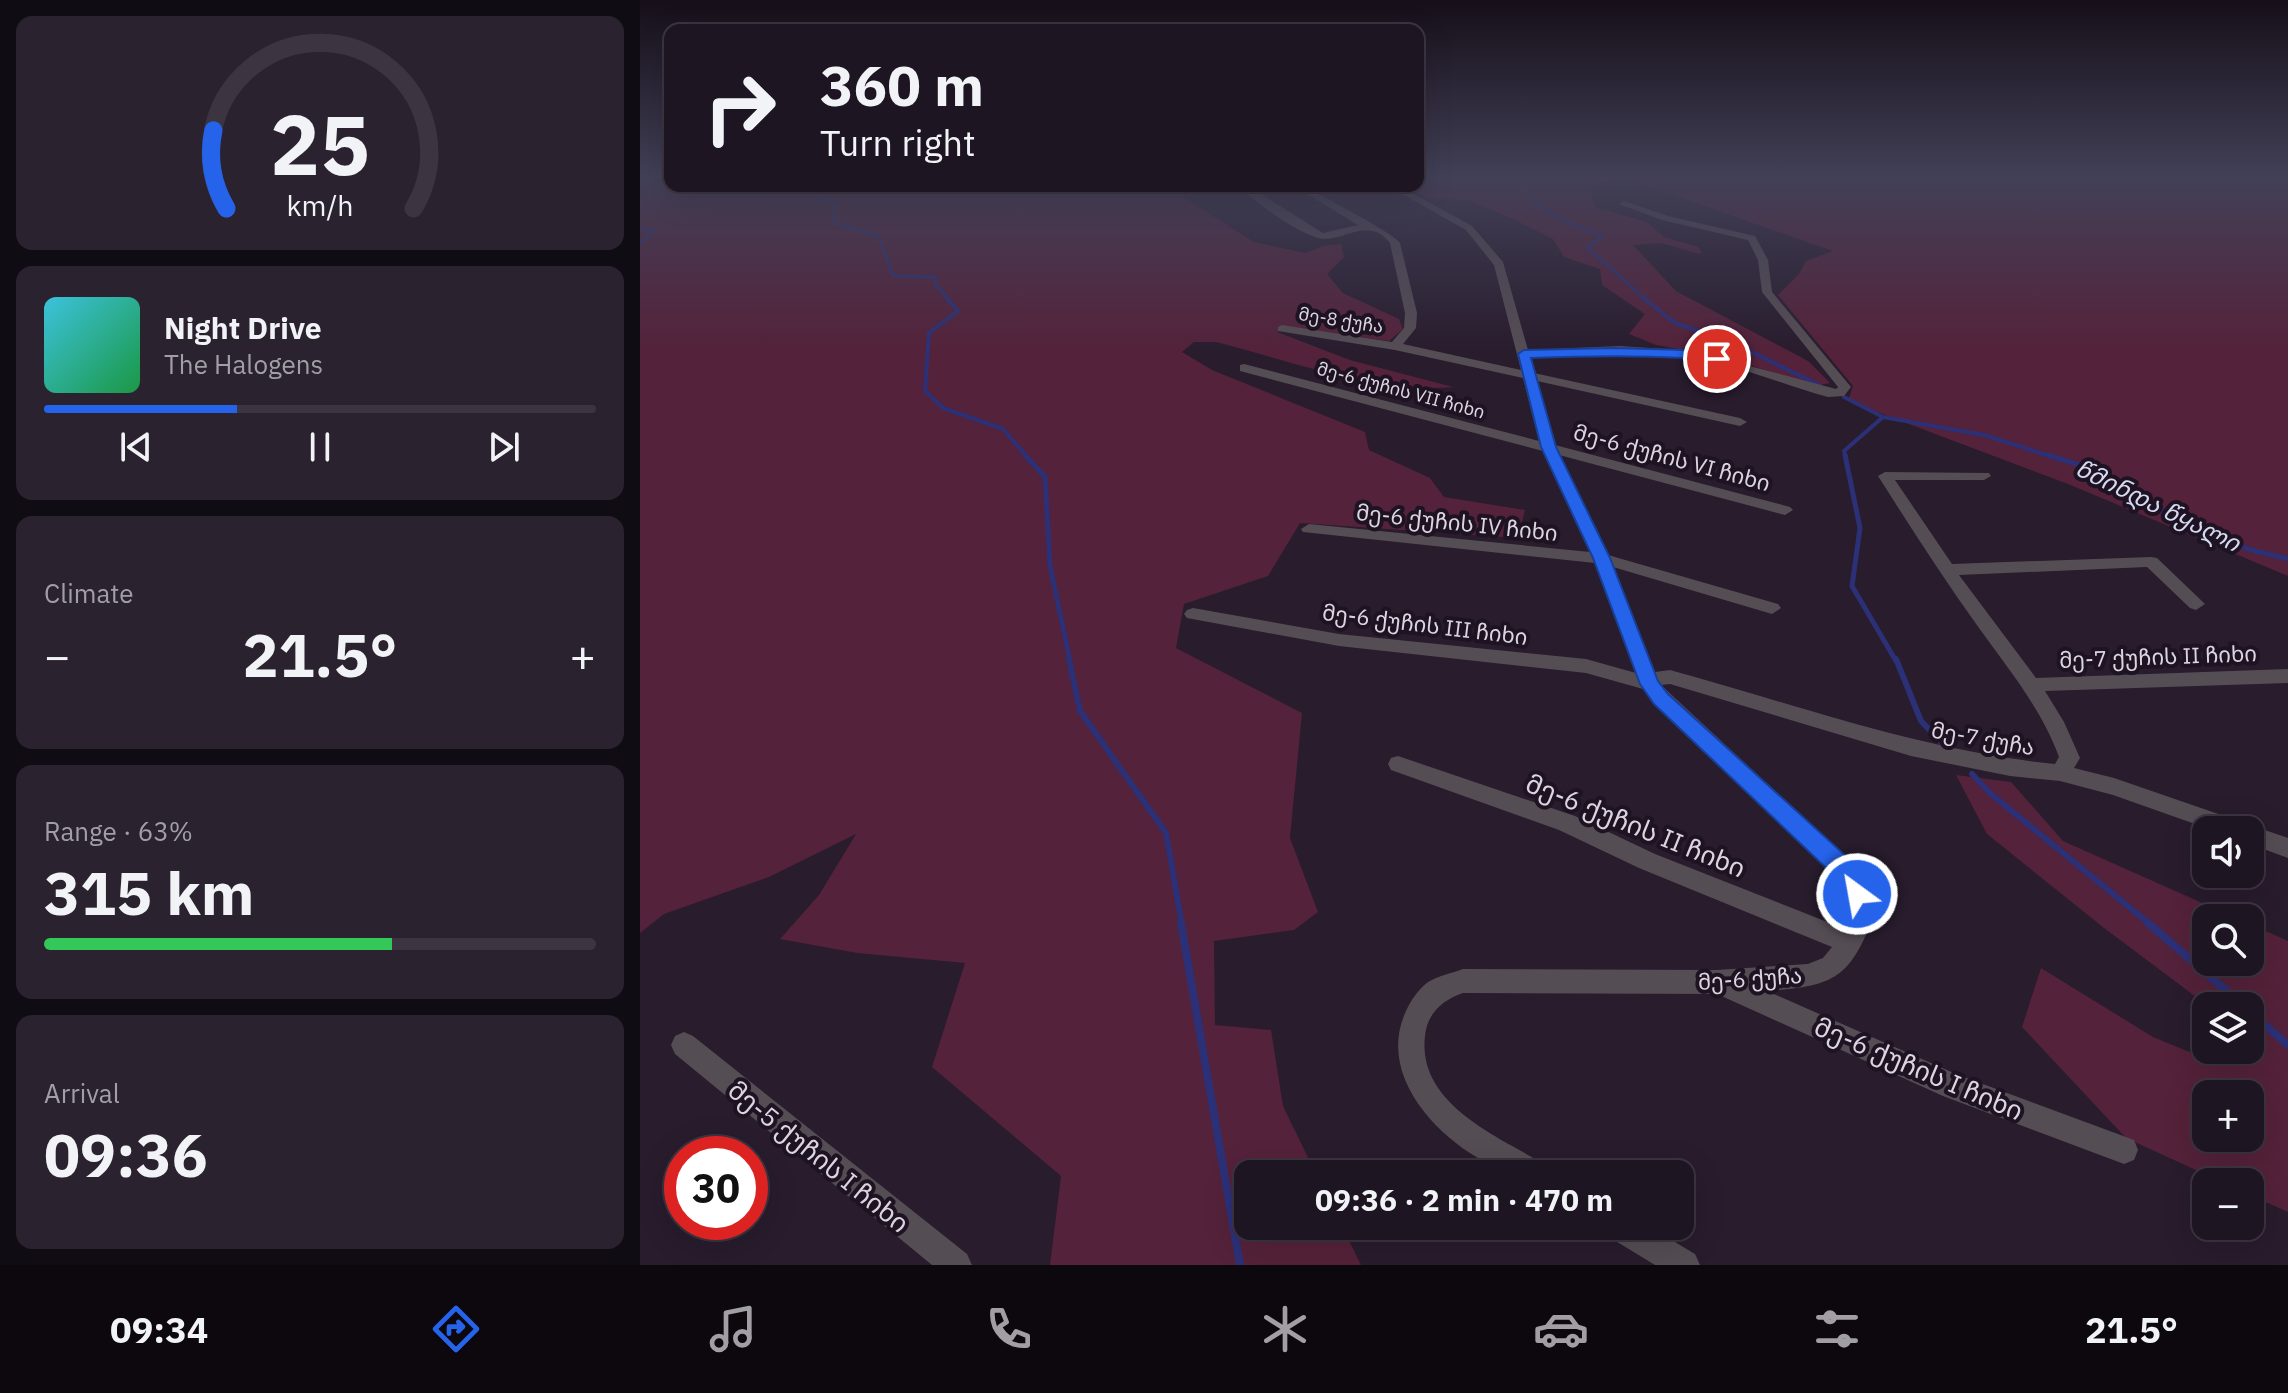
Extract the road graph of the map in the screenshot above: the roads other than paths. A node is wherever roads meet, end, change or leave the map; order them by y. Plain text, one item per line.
1 (1388, 235) edge
2 (1478, 235) edge
3 (1739, 235) edge
4 (1282, 329) dead end
5 (1395, 346) junction
6 (1524, 354) junction
7 (1244, 368) dead end
8 (1530, 376) junction
9 (1740, 422) dead end
10 (1548, 447) junction
11 (1984, 476) dead end
12 (1785, 510) dead end
13 (1309, 529) dead end
14 (1601, 558) junction
15 (1946, 570) junction
16 (2196, 604) dead end
17 (1772, 608) dead end
18 (1193, 614) dead end
19 (2288, 676) edge
20 (1650, 684) junction
21 (2030, 685) junction
22 (1398, 764) dead end
23 (2060, 773) junction
24 (2198, 816) edge
25 (2264, 839) edge
26 (2288, 848) edge
27 (1851, 943) junction
28 (1717, 982) junction
29 (684, 1045) dead end
30 (2124, 1150) dead end
31 (1511, 1160) edge
32 (1643, 1240) edge
33 (956, 1265) edge
34 (1684, 1265) edge

1 - 5 street, მე-8 ქუჩა
2 - 6 street
3 - 6 street
4 - 5 street, მე-8 ქუჩა
5 - 8 street, მე-8 ქუჩა
6 - 8 street
7 - 10 street, მე-6 ქუჩის VII ჩიხი
8 - 9 street, მე-8 ქუჩა
8 - 10 street
10 - 12 street, მე-6 ქუჩის VI ჩიხი
10 - 14 street
11 - 15 street, მე-7 ქუჩა
13 - 14 street, მე-6 ქუჩის IV ჩიხი
14 - 17 street, მე-6 ქუჩის IV ჩიხი
14 - 20 street
15 - 16 street
15 - 21 street, მე-7 ქუჩა
18 - 20 street, მე-6 ქუჩის III ჩიხი
19 - 21 street, მე-7 ქუჩის II ჩიხი
20 - 23 street, მე-7 ქუჩა
20 - 27 street
21 - 23 street, მე-7 ქუჩა
22 - 27 street, მე-6 ქუჩის II ჩიხი
23 - 24 street
25 - 26 street
27 - 28 street, მე-6 ქუჩა
28 - 30 street, მე-6 ქუჩის I ჩიხი
28 - 31 street, მე-6 ქუჩა
29 - 33 street, მე-5 ქუჩის I ჩიხი
32 - 34 street

